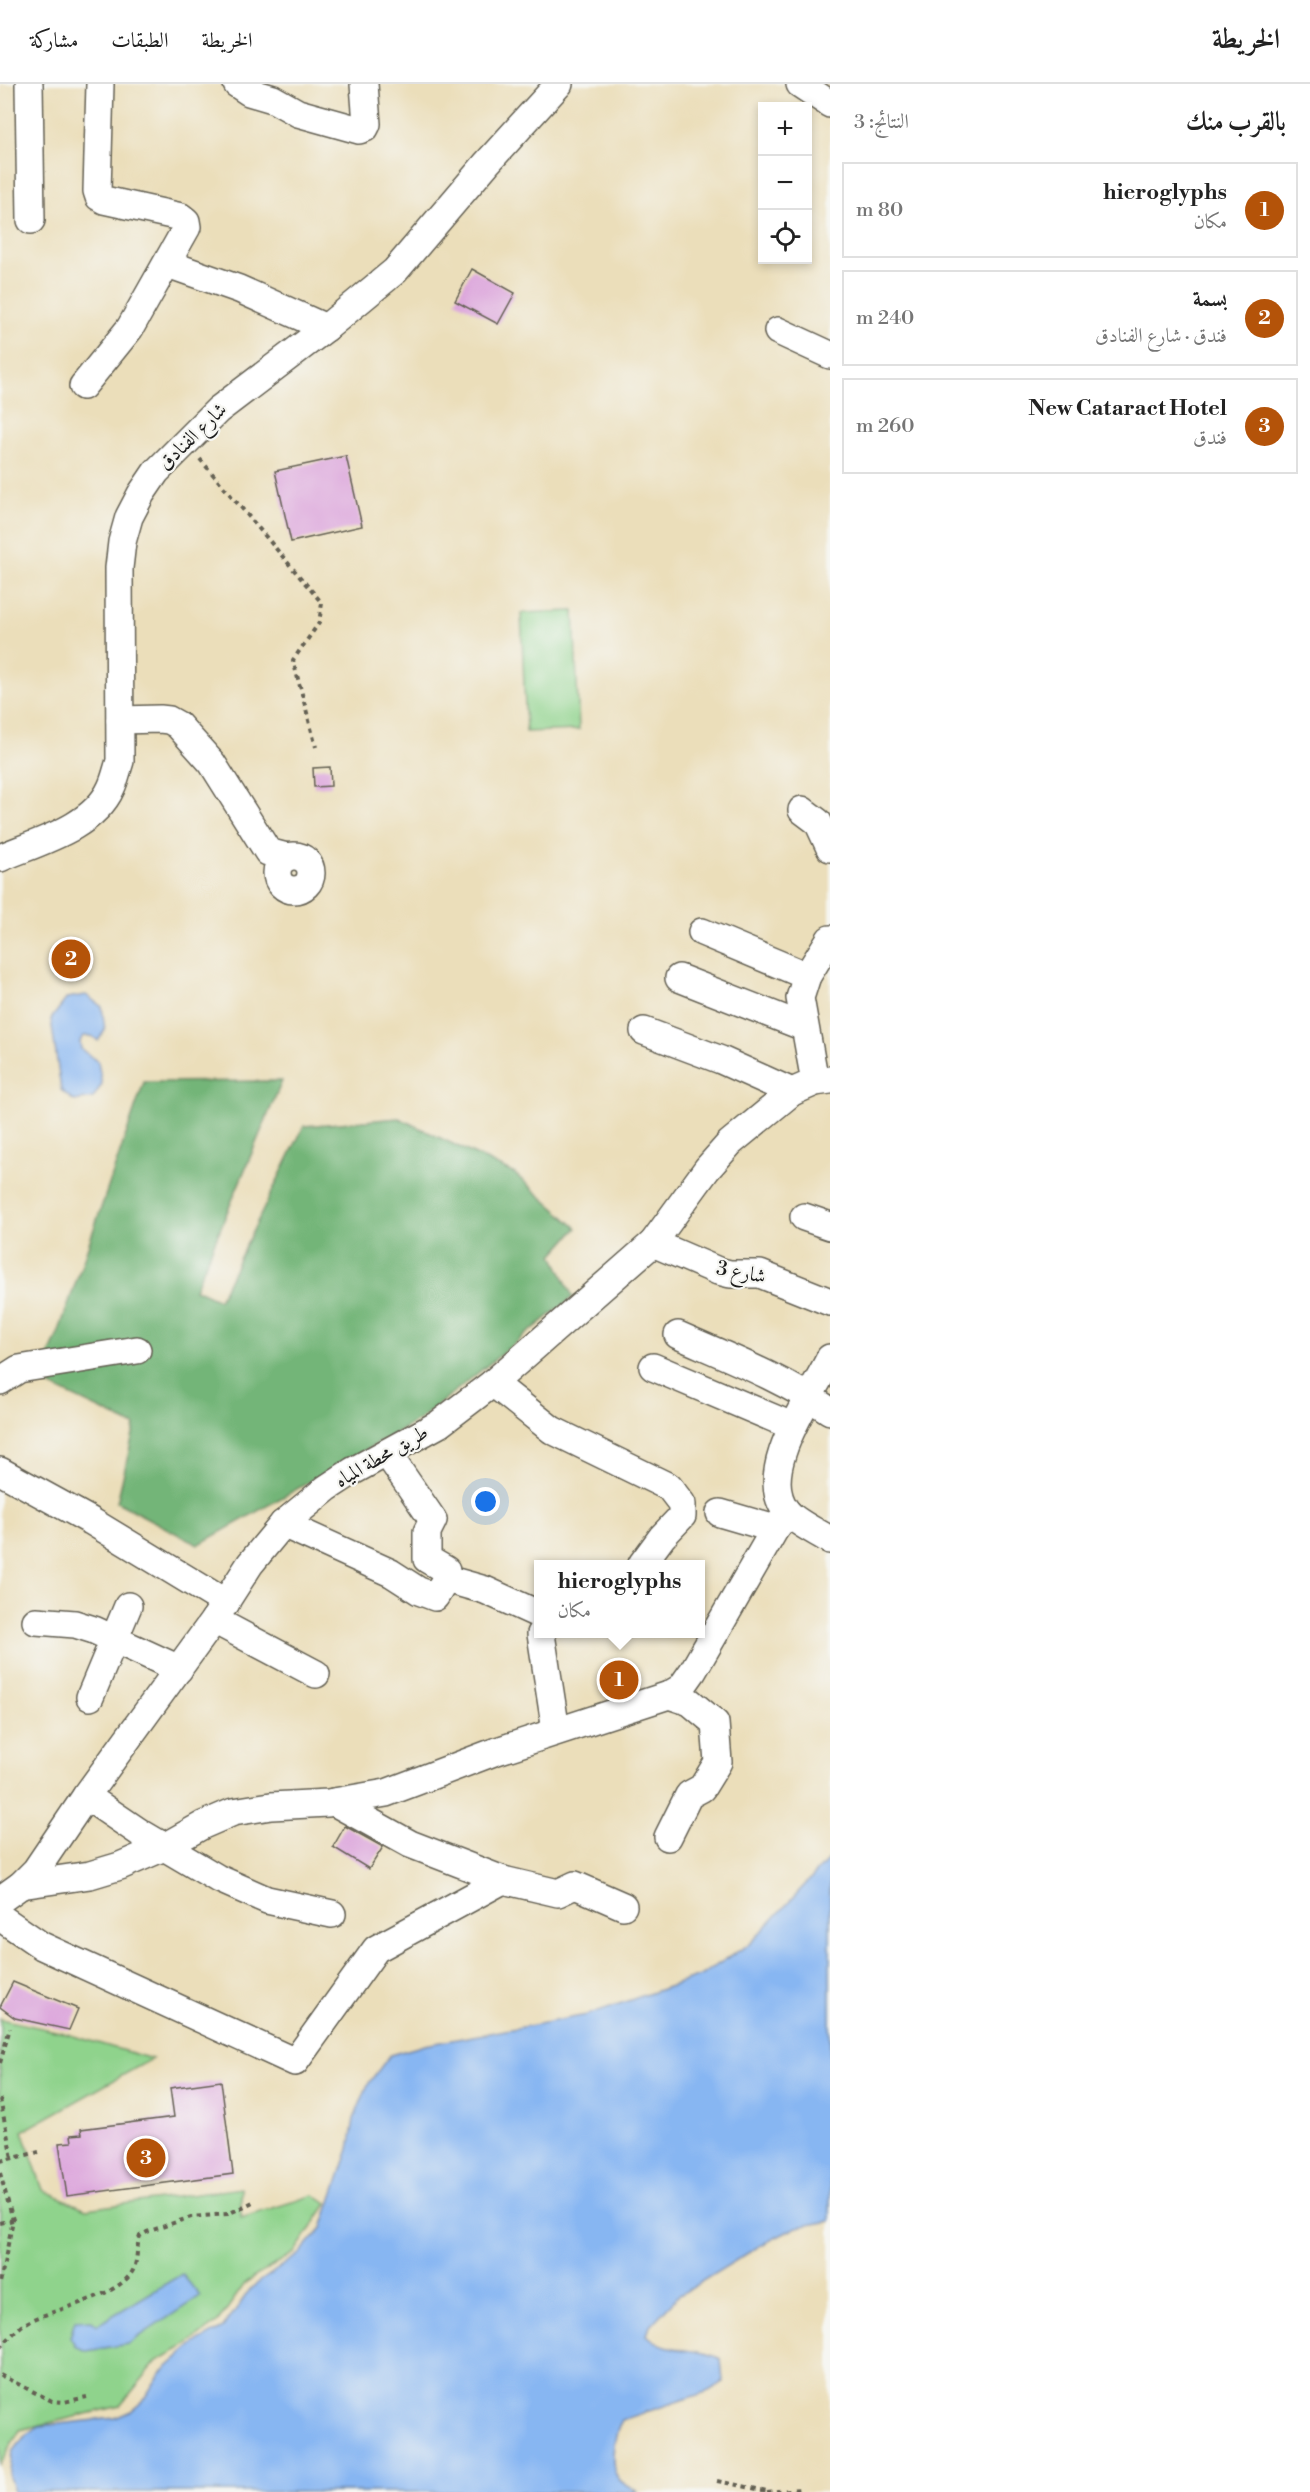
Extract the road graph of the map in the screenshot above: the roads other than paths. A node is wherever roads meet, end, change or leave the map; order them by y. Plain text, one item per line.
1 (29, 84) edge
2 (100, 84) edge
3 (237, 84) edge
4 (364, 84) edge
5 (558, 84) edge
6 (800, 84) edge
7 (830, 104) edge
8 (31, 220) dead end
9 (168, 264) junction
10 (326, 328) junction
11 (778, 331) dead end
12 (830, 355) edge
13 (83, 387) dead end
14 (120, 720) junction
15 (802, 810) dead end
16 (830, 848) edge
17 (0, 858) edge
18 (287, 858) dead end
19 (702, 932) dead end
20 (830, 939) edge
21 (807, 976) junction
22 (679, 978) dead end
23 (804, 1028) junction
24 (644, 1031) dead end
25 (812, 1084) edge
26 (804, 1217) dead end
27 (830, 1226) edge
28 (653, 1243) junction
29 (830, 1302) edge
30 (678, 1335) dead end
31 (137, 1350) dead end
32 (830, 1358) edge
33 (653, 1367) dead end
34 (0, 1381) edge
35 (493, 1383) junction
36 (820, 1404) edge
37 (792, 1426) junction
38 (387, 1453) junction
39 (0, 1471) edge
40 (720, 1513) dead end
41 (781, 1521) junction
42 (283, 1524) junction
43 (830, 1540) edge
44 (645, 1560) edge
45 (446, 1579) junction
46 (128, 1606) dead end
47 (220, 1611) junction
48 (534, 1612) edge
49 (36, 1621) dead end
50 (542, 1638) edge
51 (115, 1639) junction
52 (179, 1669) junction
53 (316, 1674) dead end
54 (669, 1695) junction
55 (90, 1697) dead end
56 (556, 1731) junction
57 (86, 1796) junction
58 (334, 1802) junction
59 (668, 1837) dead end
60 (164, 1847) junction
61 (503, 1880) junction
62 (10, 1892) edge
63 (623, 1906) dead end
64 (332, 1914) dead end
65 (0, 1917) edge

1 - 8 street
2 - 9 street
3 - 4 street
5 - 10 street, شارع الفنادق
6 - 7 street
9 - 10 street
9 - 13 street
10 - 14 street, شارع الفنادق
11 - 12 street
14 - 17 street, شارع الفنادق
14 - 18 street
15 - 16 street
19 - 21 street
20 - 21 street
21 - 23 street
22 - 23 street
23 - 25 street
24 - 25 street
25 - 28 street, طريق محطة المياه
26 - 27 street
28 - 29 street, شارع 3
28 - 35 street, طريق محطة المياه
30 - 36 street
31 - 34 street
32 - 36 street
33 - 37 street
35 - 38 street, طريق محطة المياه
35 - 44 street
36 - 37 street
37 - 41 street
38 - 42 street, طريق محطة المياه
38 - 45 street
39 - 47 street
40 - 41 street
41 - 43 street
41 - 54 street
42 - 45 street
42 - 47 street, طريق محطة المياه
45 - 48 street
46 - 51 street
47 - 52 street, طريق محطة المياه
47 - 53 street
49 - 51 street
50 - 56 street
51 - 52 street
51 - 55 street
52 - 57 street, طريق محطة المياه
54 - 56 street
54 - 59 street
56 - 58 street
57 - 60 street
57 - 62 street, طريق محطة المياه
58 - 60 street
58 - 61 street
60 - 62 street
60 - 64 street
61 - 63 street
61 - 65 street

